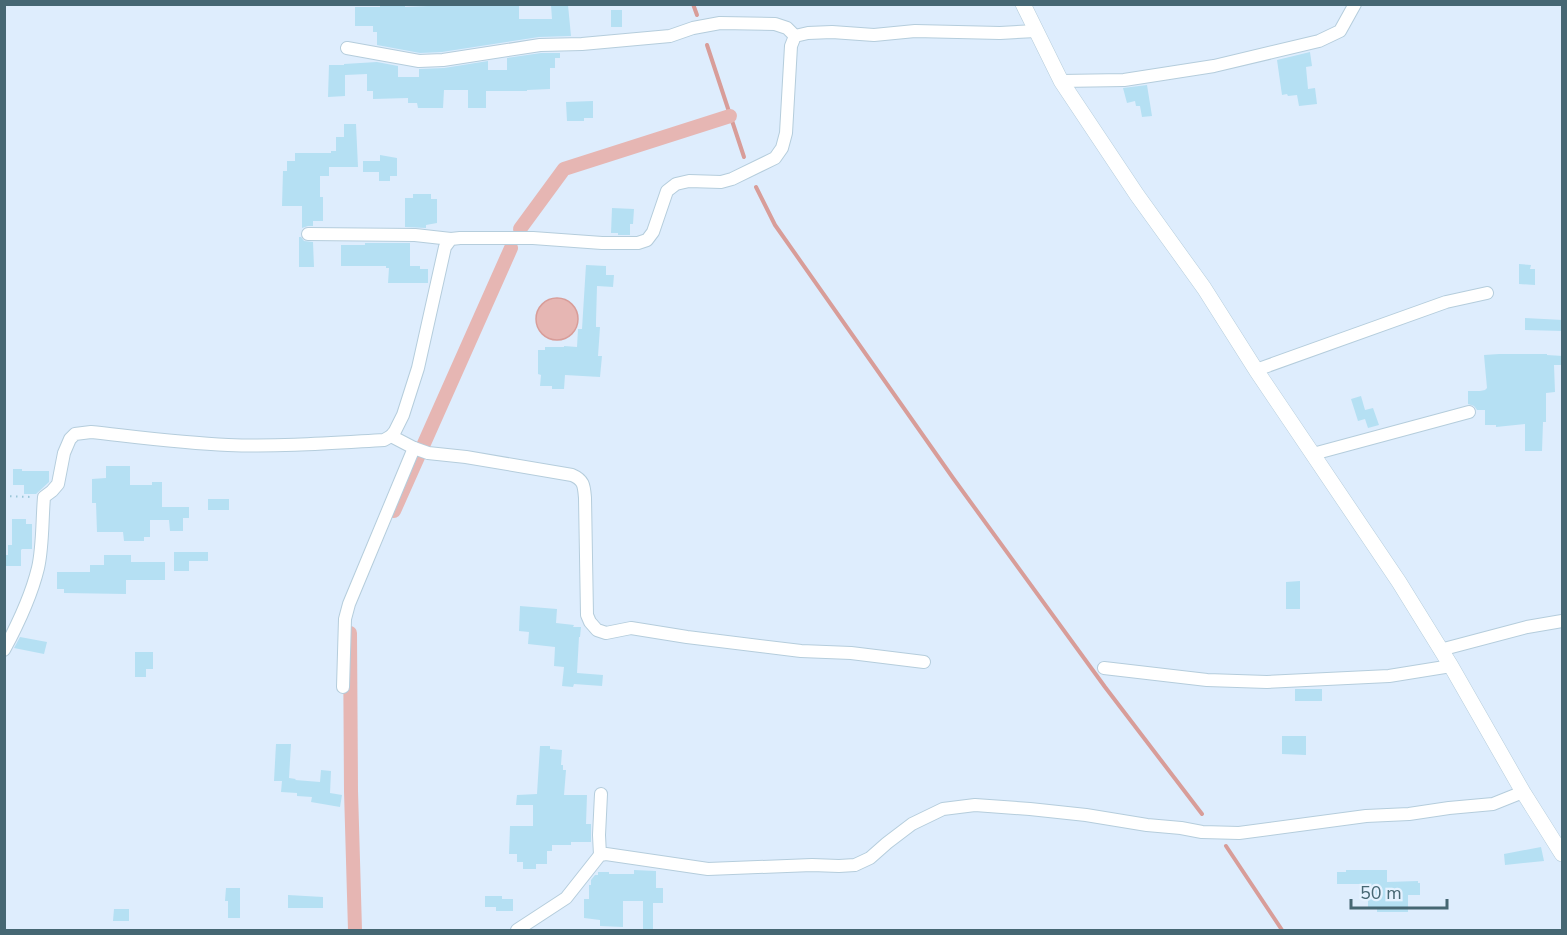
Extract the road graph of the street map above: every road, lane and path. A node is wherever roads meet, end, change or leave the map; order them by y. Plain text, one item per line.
1 (1023, 4) edge
2 (1355, 4) edge
3 (1036, 31) junction
4 (795, 36) junction
5 (347, 48) dead end
6 (1060, 81) junction
7 (308, 234) dead end
8 (451, 239) junction
9 (1487, 293) dead end
10 (1256, 370) junction
11 (1469, 412) dead end
12 (391, 436) junction
13 (420, 450) junction
14 (1312, 454) junction
15 (4, 496) edge
16 (44, 497) junction
17 (1563, 621) edge
18 (1440, 650) junction
19 (4, 651) edge
20 (924, 662) dead end
21 (1451, 666) junction
22 (1104, 668) dead end
23 (343, 687) dead end
24 (1523, 792) junction
25 (601, 794) dead end
26 (1563, 854) edge
27 (600, 855) junction
28 (517, 930) edge

1 - 3 street
2 - 6 street
3 - 4 street
3 - 6 street
4 - 5 street
4 - 8 street
6 - 10 street
7 - 8 street
8 - 12 street
9 - 10 street
10 - 14 street
11 - 14 street
12 - 13 street
12 - 16 street
13 - 20 street
13 - 23 street
14 - 18 street
15 - 16 path
16 - 19 street
17 - 18 street
18 - 21 street
21 - 22 street
21 - 24 street
24 - 26 street
24 - 27 street
25 - 27 street
27 - 28 street

